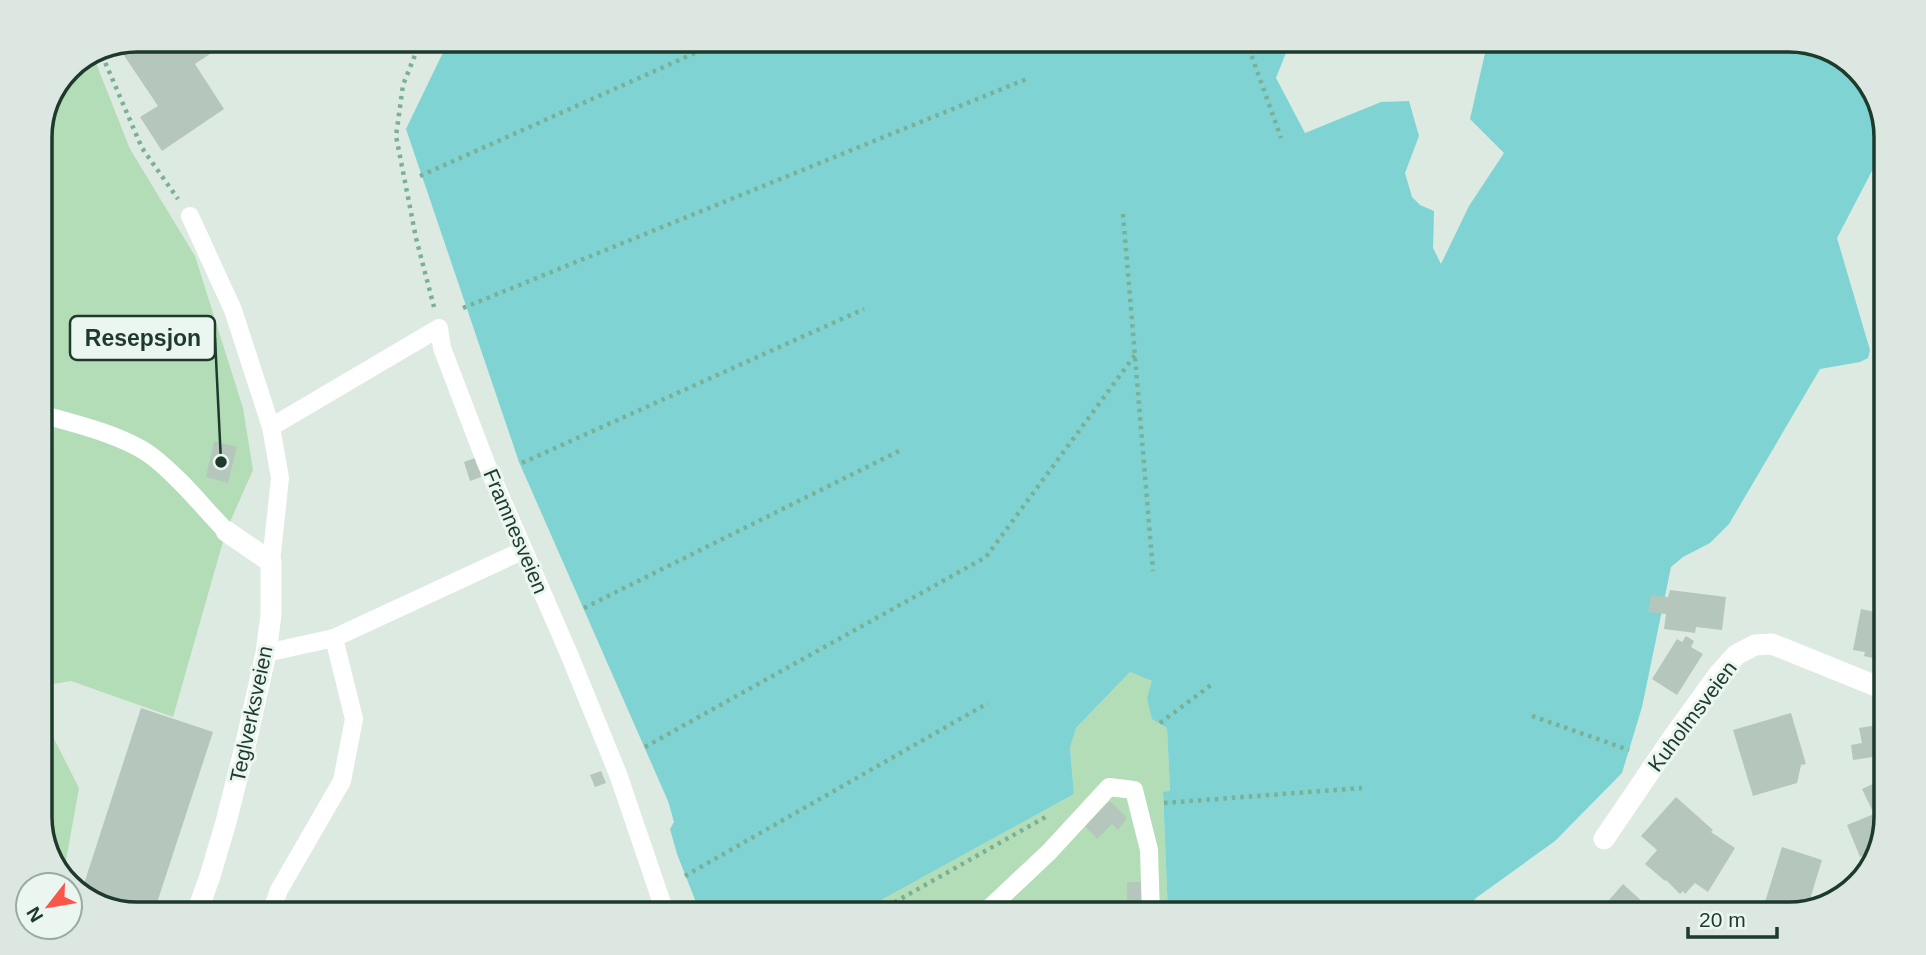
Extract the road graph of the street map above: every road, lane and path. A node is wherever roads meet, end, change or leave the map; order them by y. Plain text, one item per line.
1 (416, 52) edge
2 (697, 52) edge
3 (1250, 52) edge
4 (104, 60) edge
5 (1029, 78) dead end
6 (1281, 138) dead end
7 (420, 176) dead end
8 (1123, 214) dead end
9 (190, 216) joint
10 (463, 308) dead end
11 (863, 309) dead end
12 (439, 328) junction
13 (1135, 355) junction
14 (53, 418) edge
15 (271, 427) junction
16 (901, 450) dead end
17 (522, 463) dead end
18 (226, 531) joint
19 (524, 550) junction
20 (271, 562) junction
21 (1153, 571) dead end
22 (584, 608) dead end
23 (334, 638) junction
24 (266, 653) junction
25 (1211, 685) dead end
26 (1874, 685) edge
27 (988, 704) dead end
28 (1532, 716) dead end
29 (1160, 723) dead end
30 (645, 747) dead end
31 (1629, 750) dead end
32 (1362, 788) dead end
33 (1164, 803) dead end
34 (1090, 807) junction
35 (1604, 839) dead end
36 (685, 876) dead end
37 (201, 902) edge
38 (275, 902) edge
39 (661, 902) edge
40 (895, 902) edge
41 (996, 902) edge
42 (1151, 902) edge

1 - 12 path
2 - 7 path
3 - 6 path
4 - 9 path
5 - 10 path
8 - 13 path
9 - 15 lane
11 - 17 path
12 - 15 lane
12 - 19 lane, Framnesveien
13 - 21 path
13 - 30 path
14 - 18 lane
15 - 20 lane
16 - 22 path
18 - 20 street
19 - 23 lane
19 - 39 lane, Framnesveien
20 - 24 street, Teglverksveien
23 - 24 lane
23 - 38 lane
24 - 37 street, Teglverksveien
25 - 29 path
26 - 35 street, Kuholmsveien
27 - 36 path
28 - 31 path
32 - 33 path
34 - 40 path
34 - 41 lane
34 - 42 lane

